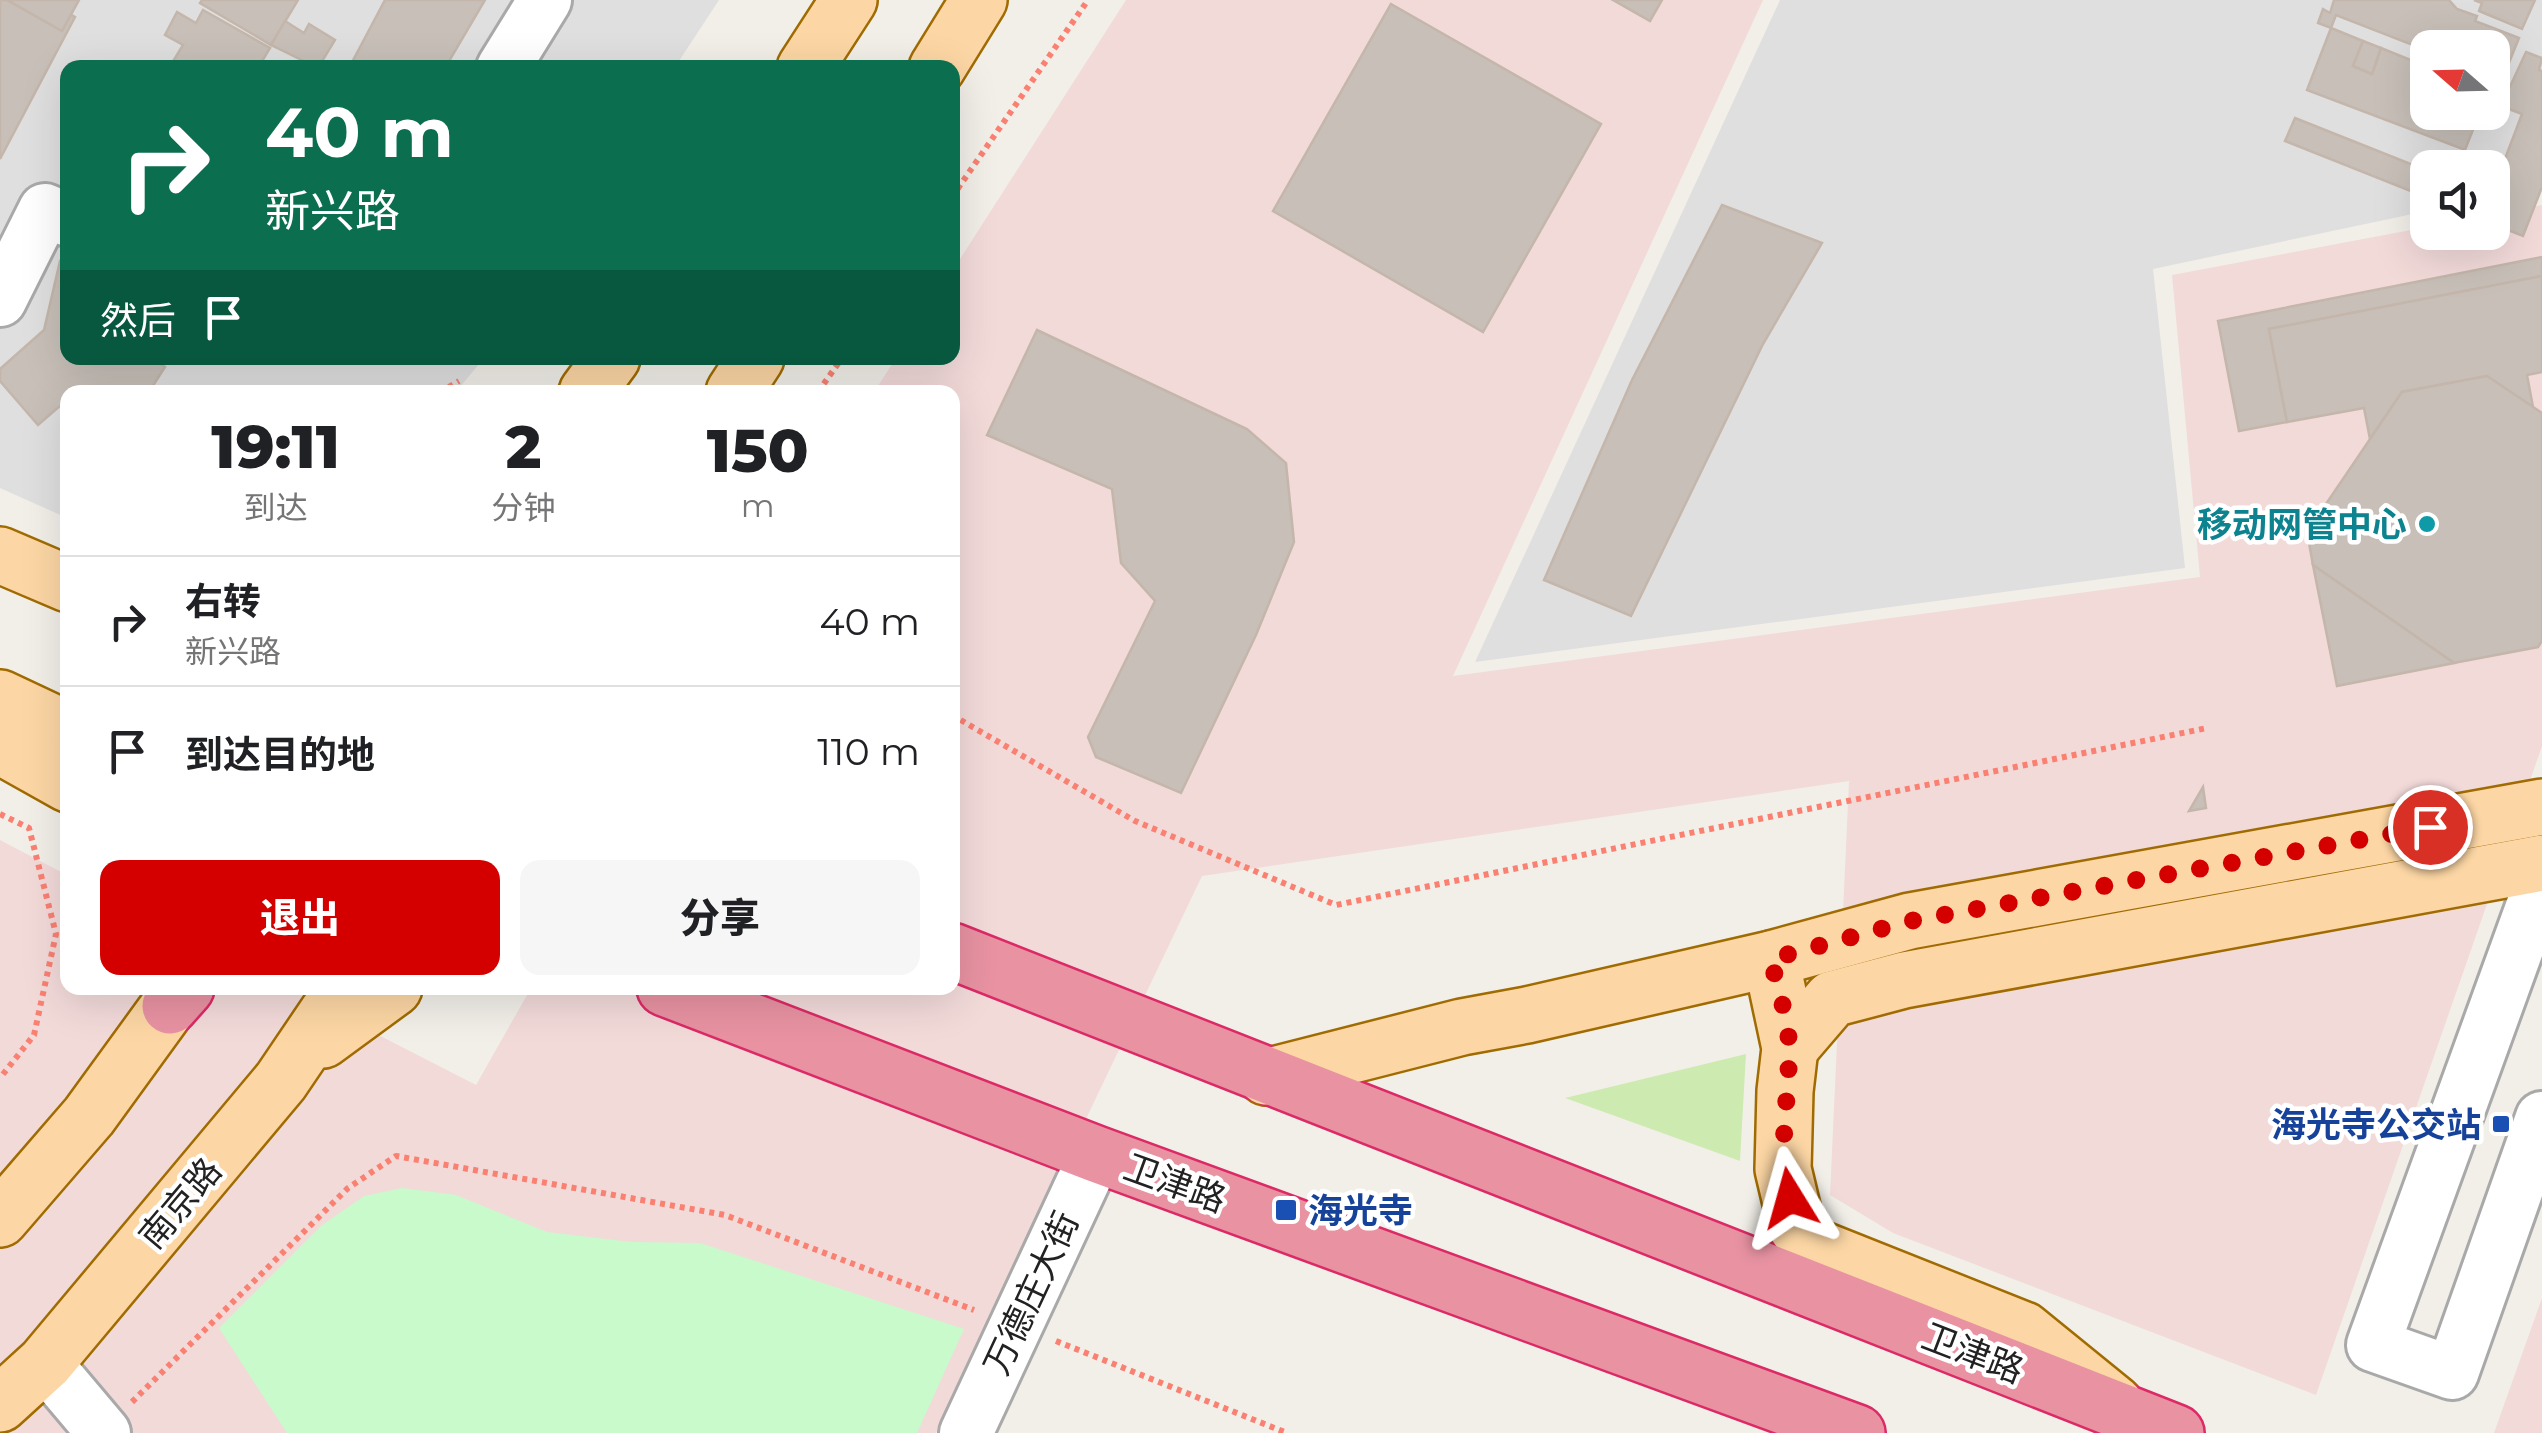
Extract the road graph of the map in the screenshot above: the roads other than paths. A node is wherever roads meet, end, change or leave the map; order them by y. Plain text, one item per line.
1 (544, 0) edge
2 (850, 0) edge
3 (979, 0) edge
4 (507, 60) edge
5 (810, 60) edge
6 (942, 60) edge
7 (60, 217) edge
8 (0, 300) edge
9 (0, 555) edge
10 (60, 581) edge
11 (0, 698) edge
12 (60, 726) edge
13 (0, 746) edge
14 (60, 780) edge
15 (2542, 807) edge
16 (2542, 863) edge
17 (2542, 880) edge
18 (960, 954) edge
19 (1771, 959) junction
20 (167, 995) edge
21 (326, 995) edge
22 (339, 995) edge
23 (384, 995) edge
24 (683, 995) edge
25 (1790, 1048) junction
26 (1266, 1077) junction
27 (281, 1081) junction
28 (2542, 1118) edge
29 (1096, 1154) junction
30 (0, 1219) edge
31 (45, 1363) junction
32 (0, 1404) edge
33 (2125, 1412) junction
34 (103, 1432) edge
35 (966, 1433) edge
36 (1857, 1433) edge
37 (2176, 1433) edge

1 - 4 street
2 - 5 main road
3 - 6 main road
7 - 8 street
9 - 10 main road
11 - 12 main road
13 - 14 main road
15 - 19 main road
16 - 25 main road
17 - 28 street
18 - 26 highway, 卫津路
19 - 25 main road
19 - 26 main road
20 - 30 main road
21 - 27 main road
22 - 27 main road, 南京路
23 - 27 main road
24 - 29 highway, 卫津路
25 - 33 main road
26 - 33 highway, 卫津路
27 - 31 main road, 南京路
29 - 35 street, 万德庄大街
29 - 36 highway, 卫津路
31 - 32 main road, 南京路
31 - 34 street
33 - 37 highway, 卫津路

